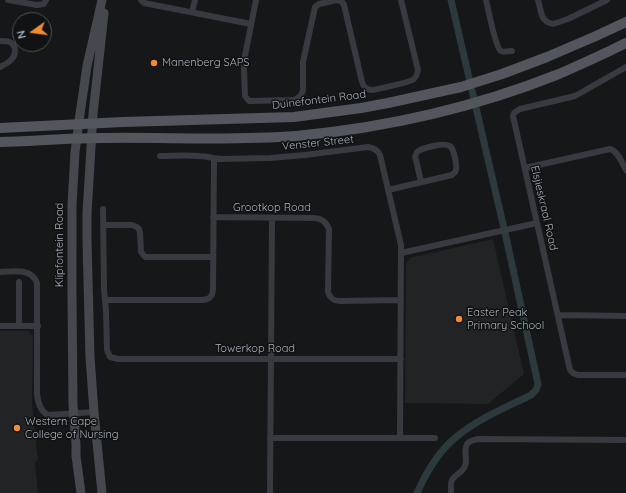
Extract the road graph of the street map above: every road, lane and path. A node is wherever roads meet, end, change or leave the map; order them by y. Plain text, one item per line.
1 (8, 0) edge
2 (46, 0) edge
3 (102, 0) edge
4 (105, 0) edge
5 (141, 0) edge
6 (195, 0) edge
7 (256, 0) edge
8 (337, 0) edge
9 (401, 0) edge
10 (486, 0) edge
11 (538, 0) edge
12 (607, 0) edge
13 (192, 12) junction
14 (626, 22) edge
15 (251, 24) junction
16 (0, 41) edge
17 (626, 43) edge
18 (512, 51) dead end
19 (0, 67) edge
20 (626, 67) edge
21 (93, 124) junction
22 (79, 125) junction
23 (0, 128) edge
24 (93, 138) junction
25 (77, 139) junction
26 (0, 142) edge
27 (160, 156) dead end
28 (214, 159) junction
29 (525, 168) junction
30 (626, 170) edge
31 (421, 182) junction
32 (388, 190) junction
33 (103, 209) dead end
34 (213, 218) junction
35 (272, 218) junction
36 (537, 223) junction
37 (103, 225) junction
38 (401, 253) junction
39 (213, 257) junction
40 (0, 272) edge
41 (19, 282) dead end
42 (105, 300) junction
43 (401, 300) junction
44 (558, 315) junction
45 (626, 316) edge
46 (0, 326) edge
47 (19, 326) junction
48 (38, 326) junction
49 (271, 359) junction
50 (401, 359) junction
51 (626, 375) edge
52 (94, 412) junction
53 (74, 414) junction
54 (270, 438) junction
55 (400, 438) junction
56 (435, 438) dead end
57 (626, 440) edge
58 (81, 493) edge
59 (102, 493) edge
60 (270, 493) edge
61 (451, 493) edge

1 - 2 street
3 - 22 main road, Klipfontein Road
4 - 21 main road
5 - 13 street
6 - 13 street
7 - 15 street
8 - 9 street
8 - 15 street
10 - 18 street
11 - 12 street
13 - 15 street
14 - 21 main road, Duinefontein Road
16 - 19 street
17 - 24 main road
20 - 29 street, Elsjieskraal Road
21 - 22 main road, Duinefontein Road
21 - 24 main road
22 - 23 main road, Duinefontein Road
22 - 25 main road, Klipfontein Road
24 - 25 main road
24 - 52 main road
25 - 26 main road
25 - 53 main road, Klipfontein Road
27 - 28 street, Venster Street
28 - 32 street, Venster Street
28 - 34 street
29 - 30 street
29 - 36 street, Elsjieskraal Road
31 - 31 street
31 - 32 street
32 - 38 street, Venster Street
33 - 37 street
34 - 35 street, Grootkop Road
34 - 39 street
35 - 43 street, Grootkop Road
35 - 49 street
36 - 38 street
36 - 44 street, Elsjieskraal Road
37 - 39 street
37 - 42 street
38 - 43 street, Venster Street
39 - 42 street
40 - 48 street
41 - 47 street
42 - 49 street, Towerkop Road
43 - 50 street, Venster Street
44 - 45 street
44 - 51 street, Elsjieskraal Road
46 - 47 street
47 - 48 street
48 - 53 street
49 - 50 street, Towerkop Road
49 - 54 street
50 - 55 street, Venster Street
52 - 53 street
52 - 59 main road
53 - 58 main road, Klipfontein Road
54 - 55 street
54 - 60 street
55 - 56 street
57 - 61 street

